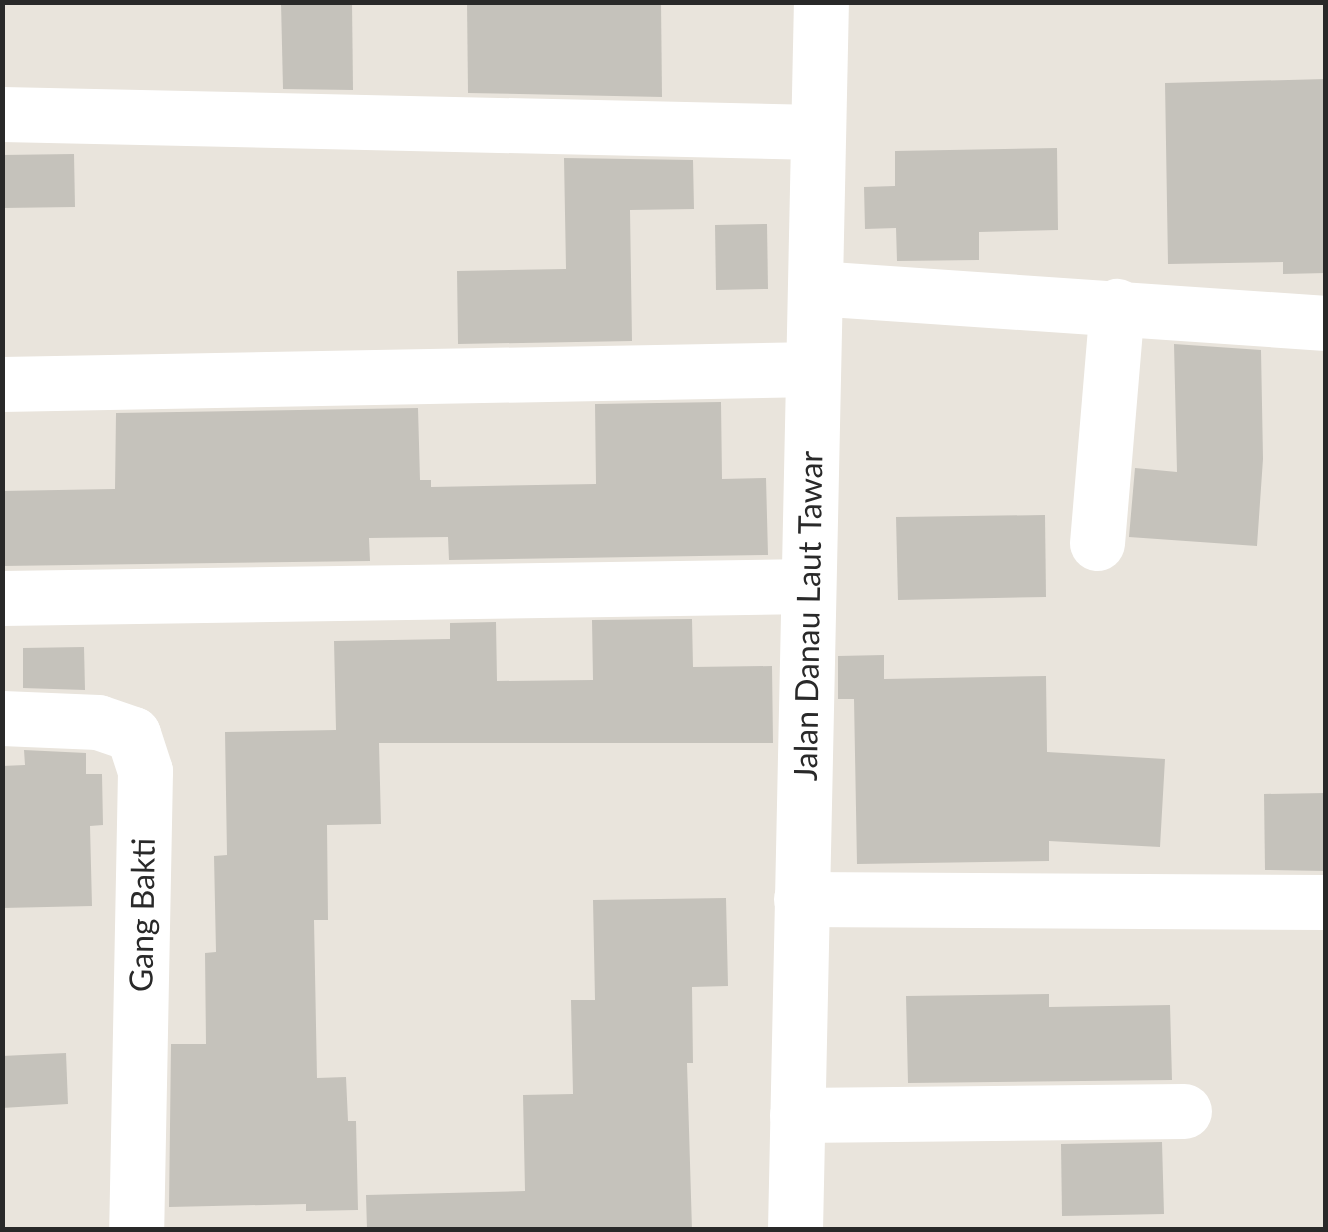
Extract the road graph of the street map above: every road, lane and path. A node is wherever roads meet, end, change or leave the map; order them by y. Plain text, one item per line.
1 (821, 2) edge
2 (2, 114) edge
3 (818, 132) junction
4 (815, 288) junction
5 (1116, 306) junction
6 (1326, 322) edge
7 (814, 369) junction
8 (2, 384) edge
9 (1097, 543) dead end
10 (808, 586) junction
11 (2, 598) edge
12 (2, 718) edge
13 (802, 899) junction
14 (1326, 902) edge
15 (1184, 1111) dead end
16 (797, 1115) junction
17 (136, 1230) edge
18 (794, 1230) edge

1 - 3 street, Jalan Danau Laut Tawar
2 - 3 street
3 - 4 street, Jalan Danau Laut Tawar
4 - 5 street
4 - 7 street, Jalan Danau Laut Tawar
5 - 6 street
5 - 9 street
7 - 8 street
7 - 10 street, Jalan Danau Laut Tawar
10 - 11 street
10 - 13 street, Jalan Danau Laut Tawar
12 - 17 street, Gang Bakti
13 - 14 street
13 - 16 street, Jalan Danau Laut Tawar
15 - 16 street
16 - 18 street, Jalan Danau Laut Tawar

